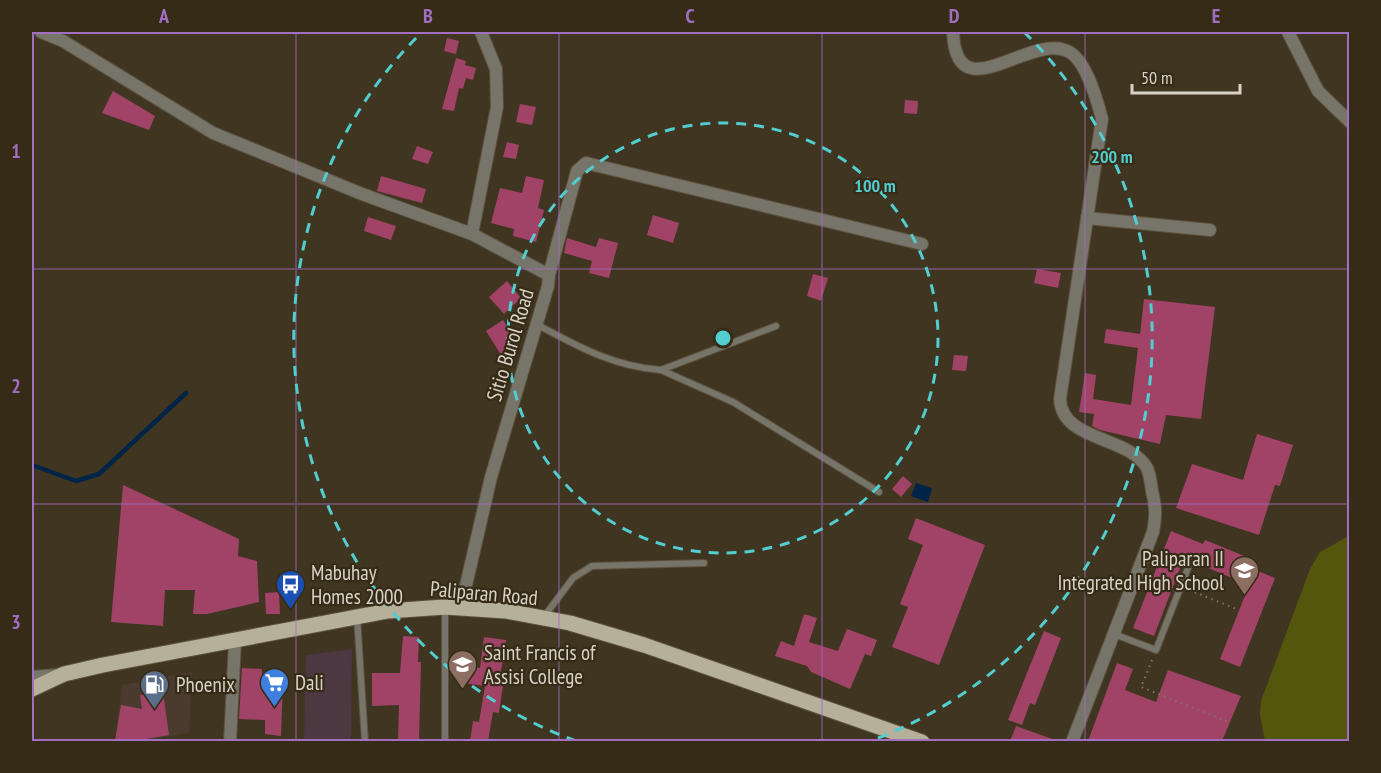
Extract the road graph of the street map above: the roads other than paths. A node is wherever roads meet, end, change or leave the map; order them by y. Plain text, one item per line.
1 (40, 32) edge
2 (481, 32) edge
3 (953, 32) edge
4 (1288, 32) edge
5 (65, 37) edge
6 (1350, 122) edge
7 (1087, 218) junction
8 (1210, 230) dead end
9 (472, 234) junction
10 (922, 244) dead end
11 (549, 275) junction
12 (536, 324) junction
13 (776, 326) dead end
14 (661, 370) junction
15 (879, 492) dead end
16 (704, 563) dead end
17 (1188, 568) dead end
18 (445, 607) junction
19 (461, 608) junction
20 (357, 616) junction
21 (542, 618) junction
22 (1114, 634) junction
23 (235, 641) junction
24 (64, 674) junction
25 (32, 677) edge
26 (32, 689) edge
27 (444, 740) dead end
28 (230, 741) edge
29 (365, 741) edge
30 (922, 741) edge
31 (1072, 741) edge

1 - 5 street, Sitio Burol Road
2 - 9 street
3 - 7 street
4 - 6 street
5 - 9 street, Sitio Burol Road
7 - 8 street
7 - 22 street
9 - 11 street, Sitio Burol Road
10 - 11 street
11 - 12 street, Sitio Burol Road
12 - 14 lane
12 - 19 street, Sitio Burol Road
13 - 14 lane
14 - 15 lane
16 - 21 lane
17 - 22 lane
18 - 19 main road, Paliparan Road
18 - 20 main road, Paliparan Road
18 - 27 lane
19 - 21 main road, Paliparan Road
20 - 23 main road, Paliparan Road
20 - 29 lane
21 - 30 main road, Paliparan Road
22 - 31 street
23 - 24 main road, Paliparan Road
23 - 28 street
24 - 25 street
24 - 26 main road, Paliparan Road

